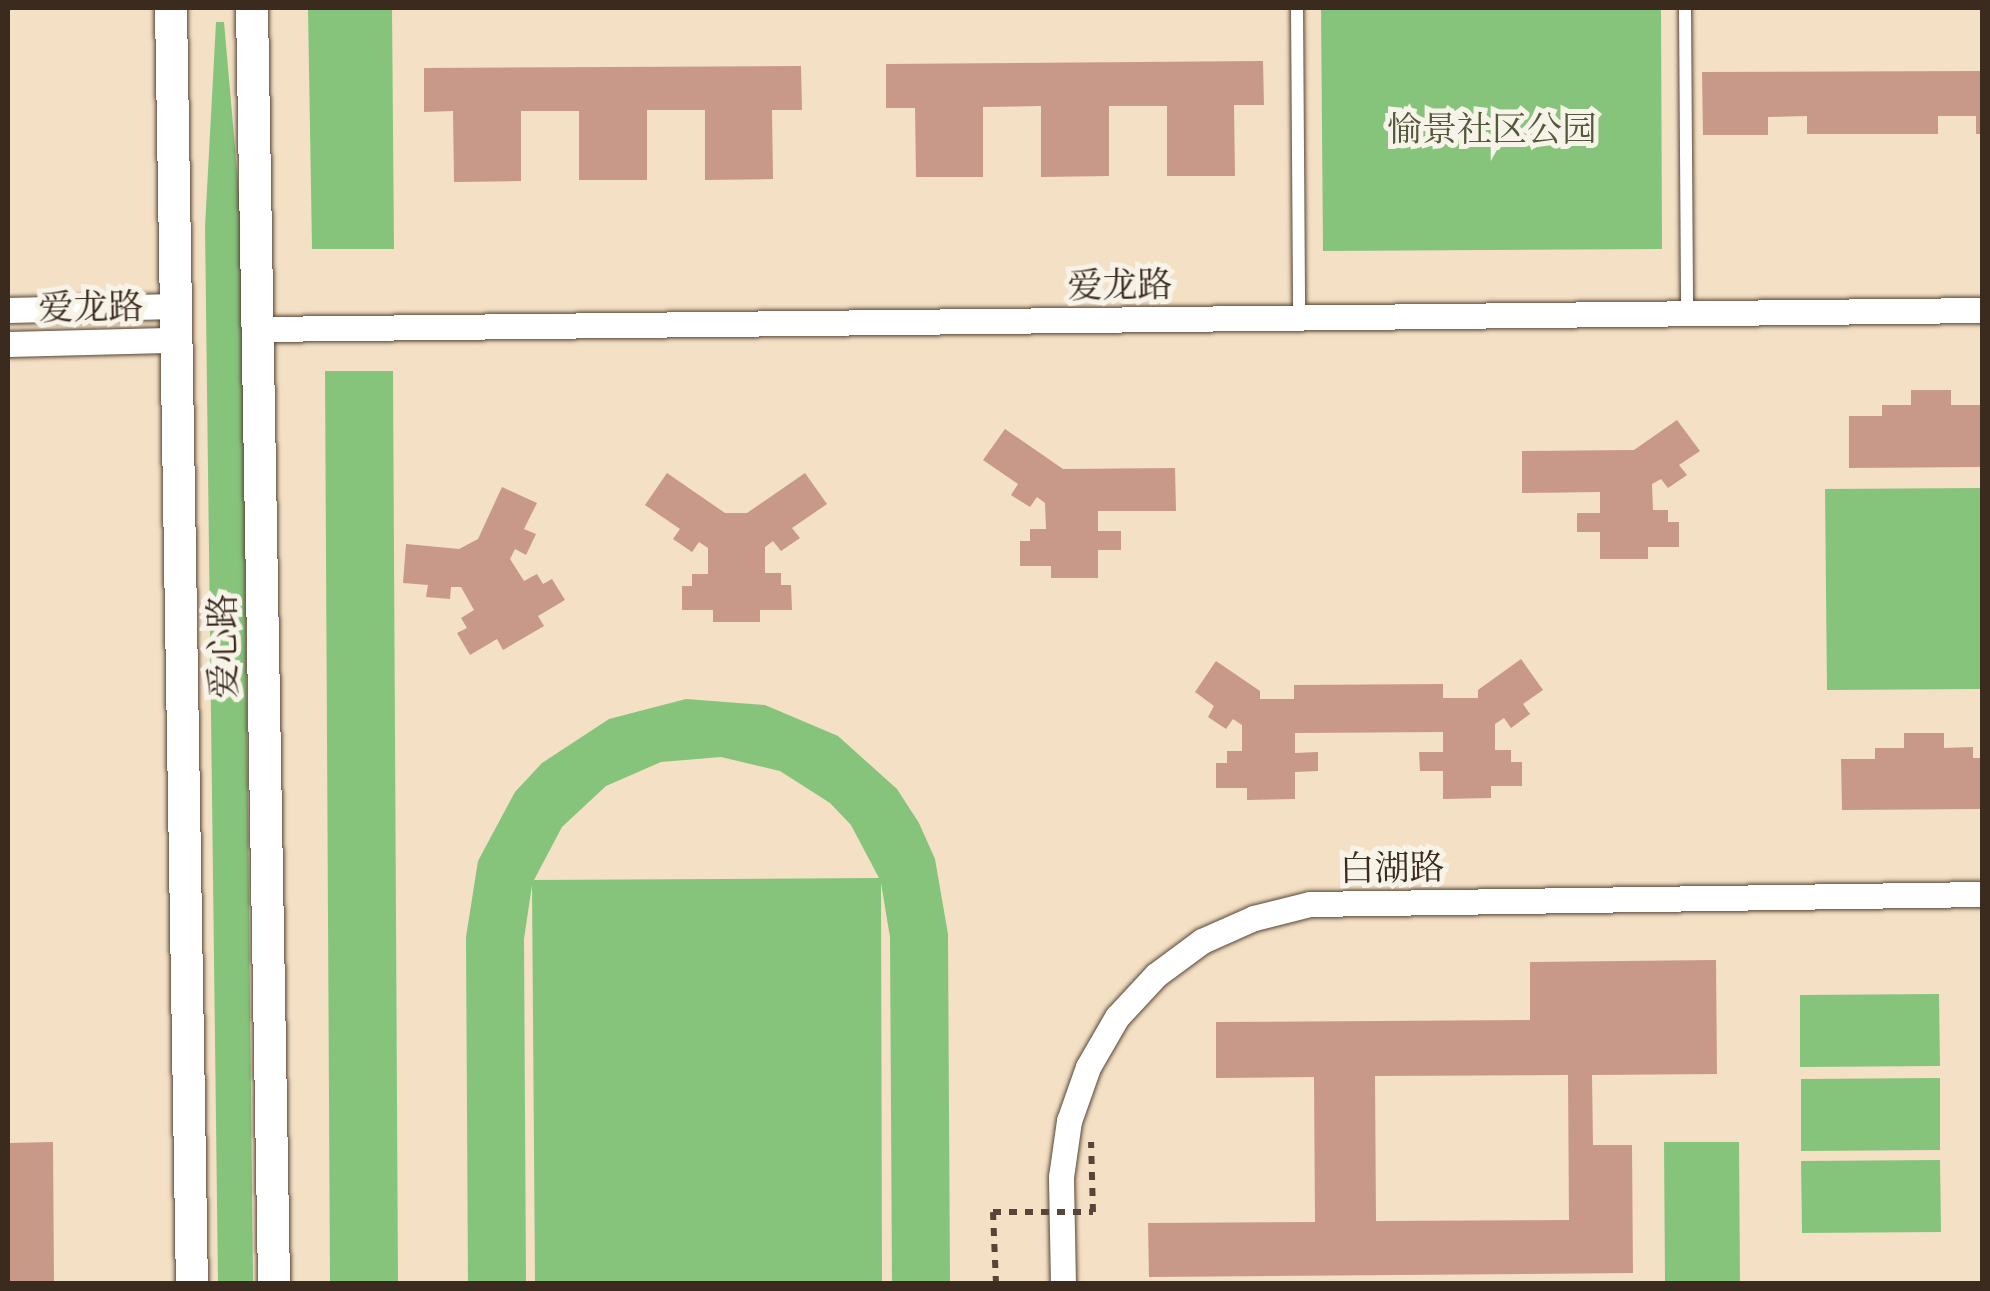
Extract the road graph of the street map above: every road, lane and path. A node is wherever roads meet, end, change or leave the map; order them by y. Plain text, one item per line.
1 (171, 8) edge
2 (252, 8) edge
3 (1297, 8) edge
4 (1685, 8) edge
5 (176, 306) junction
6 (8, 310) edge
7 (1982, 310) edge
8 (1687, 313) junction
9 (1299, 318) junction
10 (258, 329) junction
11 (177, 340) junction
12 (8, 344) edge
13 (1982, 894) edge
14 (1091, 1142) dead end
15 (192, 1284) edge
16 (274, 1284) edge
17 (996, 1284) edge
18 (1062, 1284) edge

1 - 5 street, 爱心路
2 - 10 street, 爱心路
3 - 9 lane
4 - 8 lane
5 - 6 street, 爱龙路
5 - 11 street, 爱心路
7 - 8 street, 爱龙路
8 - 9 street, 爱龙路
9 - 10 street, 爱龙路
10 - 16 street, 爱心路
11 - 12 street, 爱龙路
11 - 15 street, 爱心路
13 - 18 street, 白湖路
14 - 17 path, bridge

